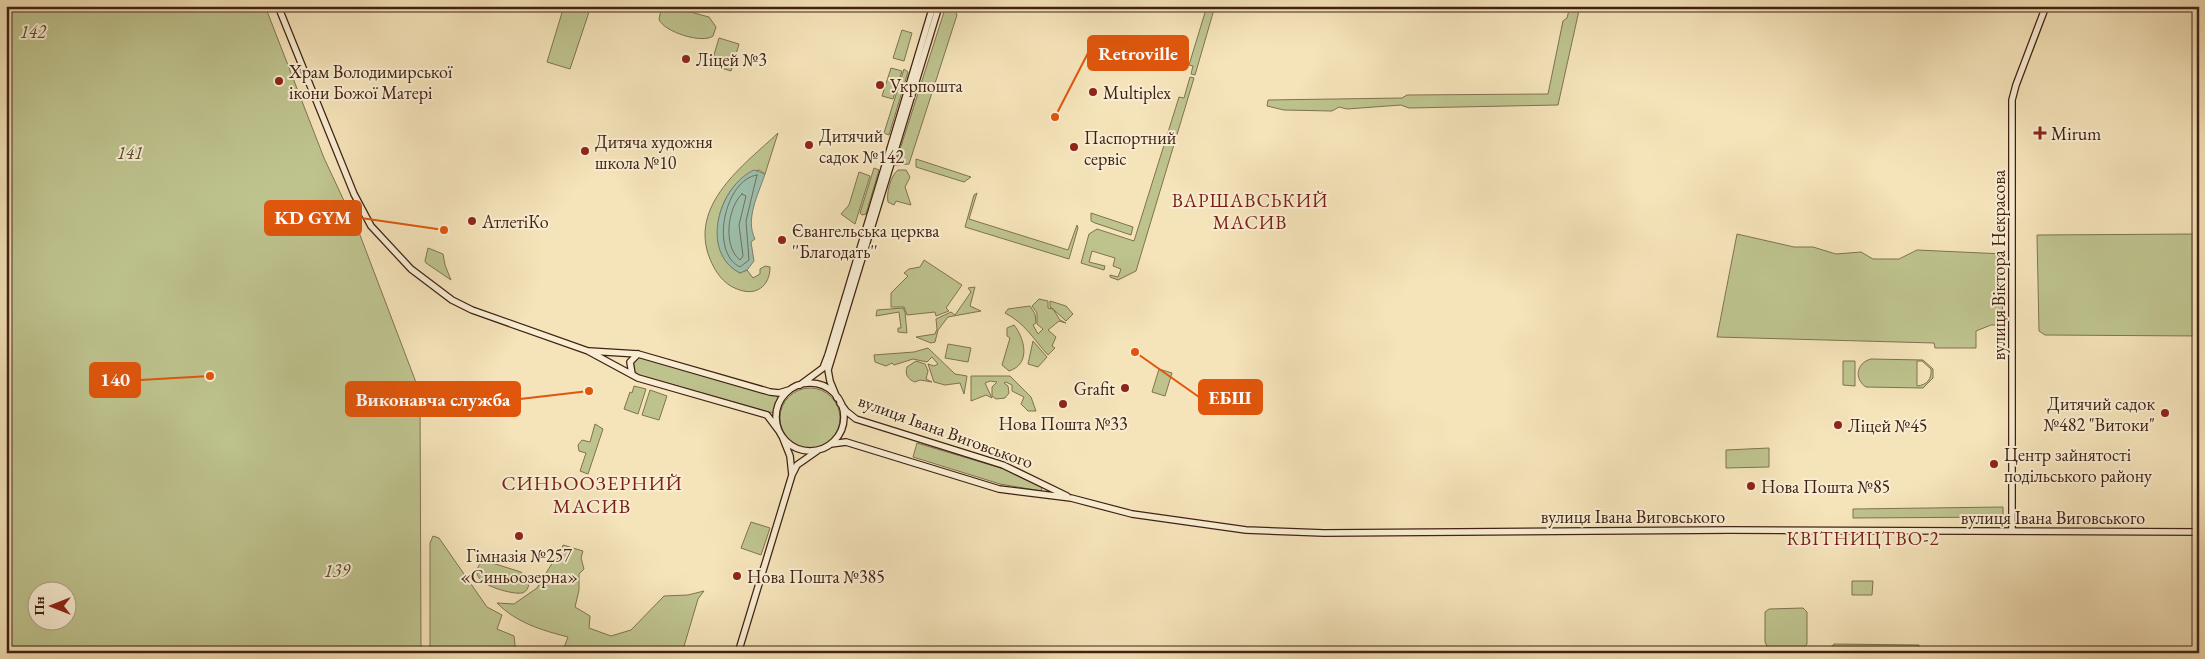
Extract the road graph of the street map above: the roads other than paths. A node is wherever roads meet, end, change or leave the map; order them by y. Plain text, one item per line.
1 (278, 6) edge
2 (934, 6) edge
3 (939, 6) edge
4 (2046, 6) edge
5 (588, 351) junction
6 (638, 354) junction
7 (633, 375) junction
8 (800, 385) junction
9 (793, 388) junction
10 (839, 400) junction
11 (781, 434) junction
12 (831, 444) junction
13 (820, 450) junction
14 (792, 475) junction
15 (1071, 498) junction
16 (2012, 531) junction
17 (2199, 532) edge
18 (738, 653) edge

1 - 5 main road
2 - 8 main road
3 - 10 main road
4 - 16 main road, вулиця Віктора Некрасова
5 - 6 main road
5 - 7 main road
6 - 7 main road
6 - 9 main road
7 - 11 main road
8 - 9 main road
8 - 10 main road
9 - 11 main road
10 - 12 main road
10 - 15 main road, вулиця Івана Виговського
11 - 13 main road
11 - 14 main road
12 - 13 main road
12 - 15 main road, вулиця Івана Виговського
13 - 14 main road
14 - 18 main road
15 - 16 main road, вулиця Івана Виговського
16 - 17 main road, вулиця Івана Виговського

